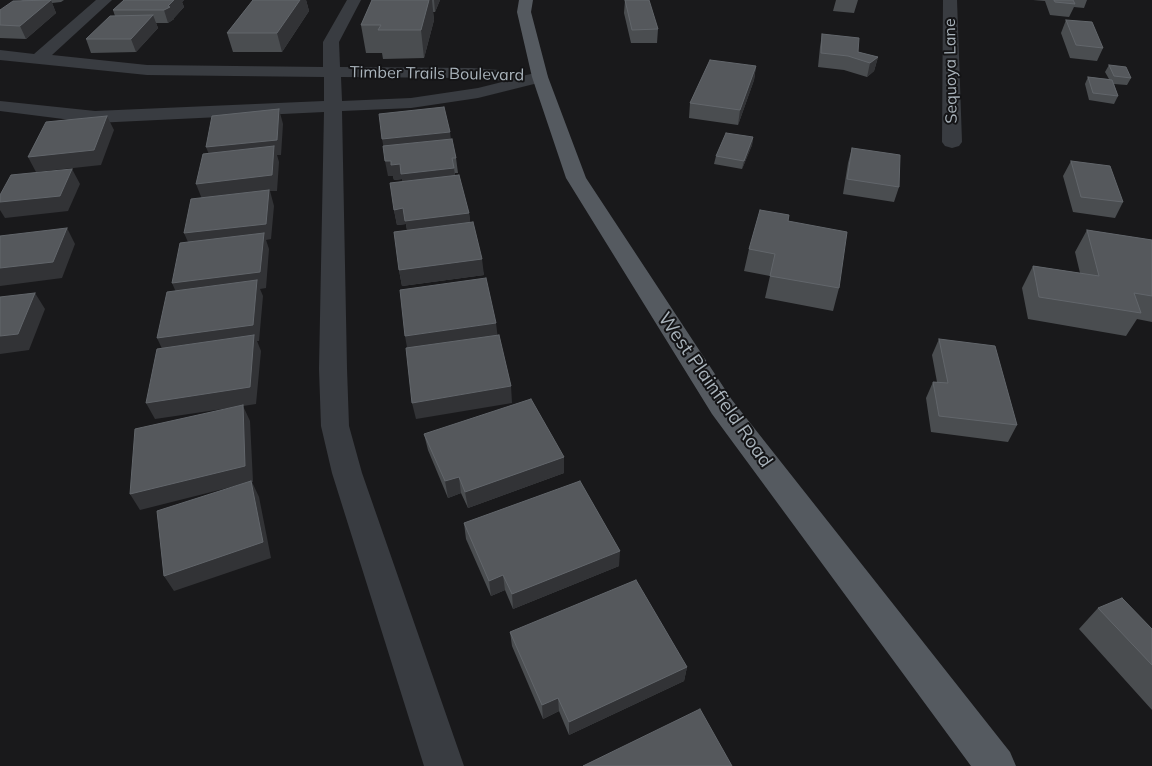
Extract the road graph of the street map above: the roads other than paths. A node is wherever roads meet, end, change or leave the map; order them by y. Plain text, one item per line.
1 (106, 0) edge
2 (354, 0) edge
3 (526, 0) edge
4 (950, 0) edge
5 (0, 55) edge
6 (38, 59) junction
7 (333, 72) junction
8 (540, 77) junction
9 (8, 107) edge
10 (333, 107) junction
11 (0, 124) edge
12 (952, 142) dead end
13 (444, 766) edge
14 (996, 766) edge

1 - 6 street
2 - 7 street
3 - 8 main road, West Plainfield Road
4 - 12 street, Sequoya Lane
5 - 6 street, Timber Trails Boulevard
6 - 7 street, Timber Trails Boulevard
7 - 8 street, Timber Trails Boulevard
7 - 10 street
8 - 10 street, Timber Trails Boulevard
8 - 14 main road, West Plainfield Road
9 - 10 street, Timber Trails Boulevard
9 - 11 street
10 - 13 street

